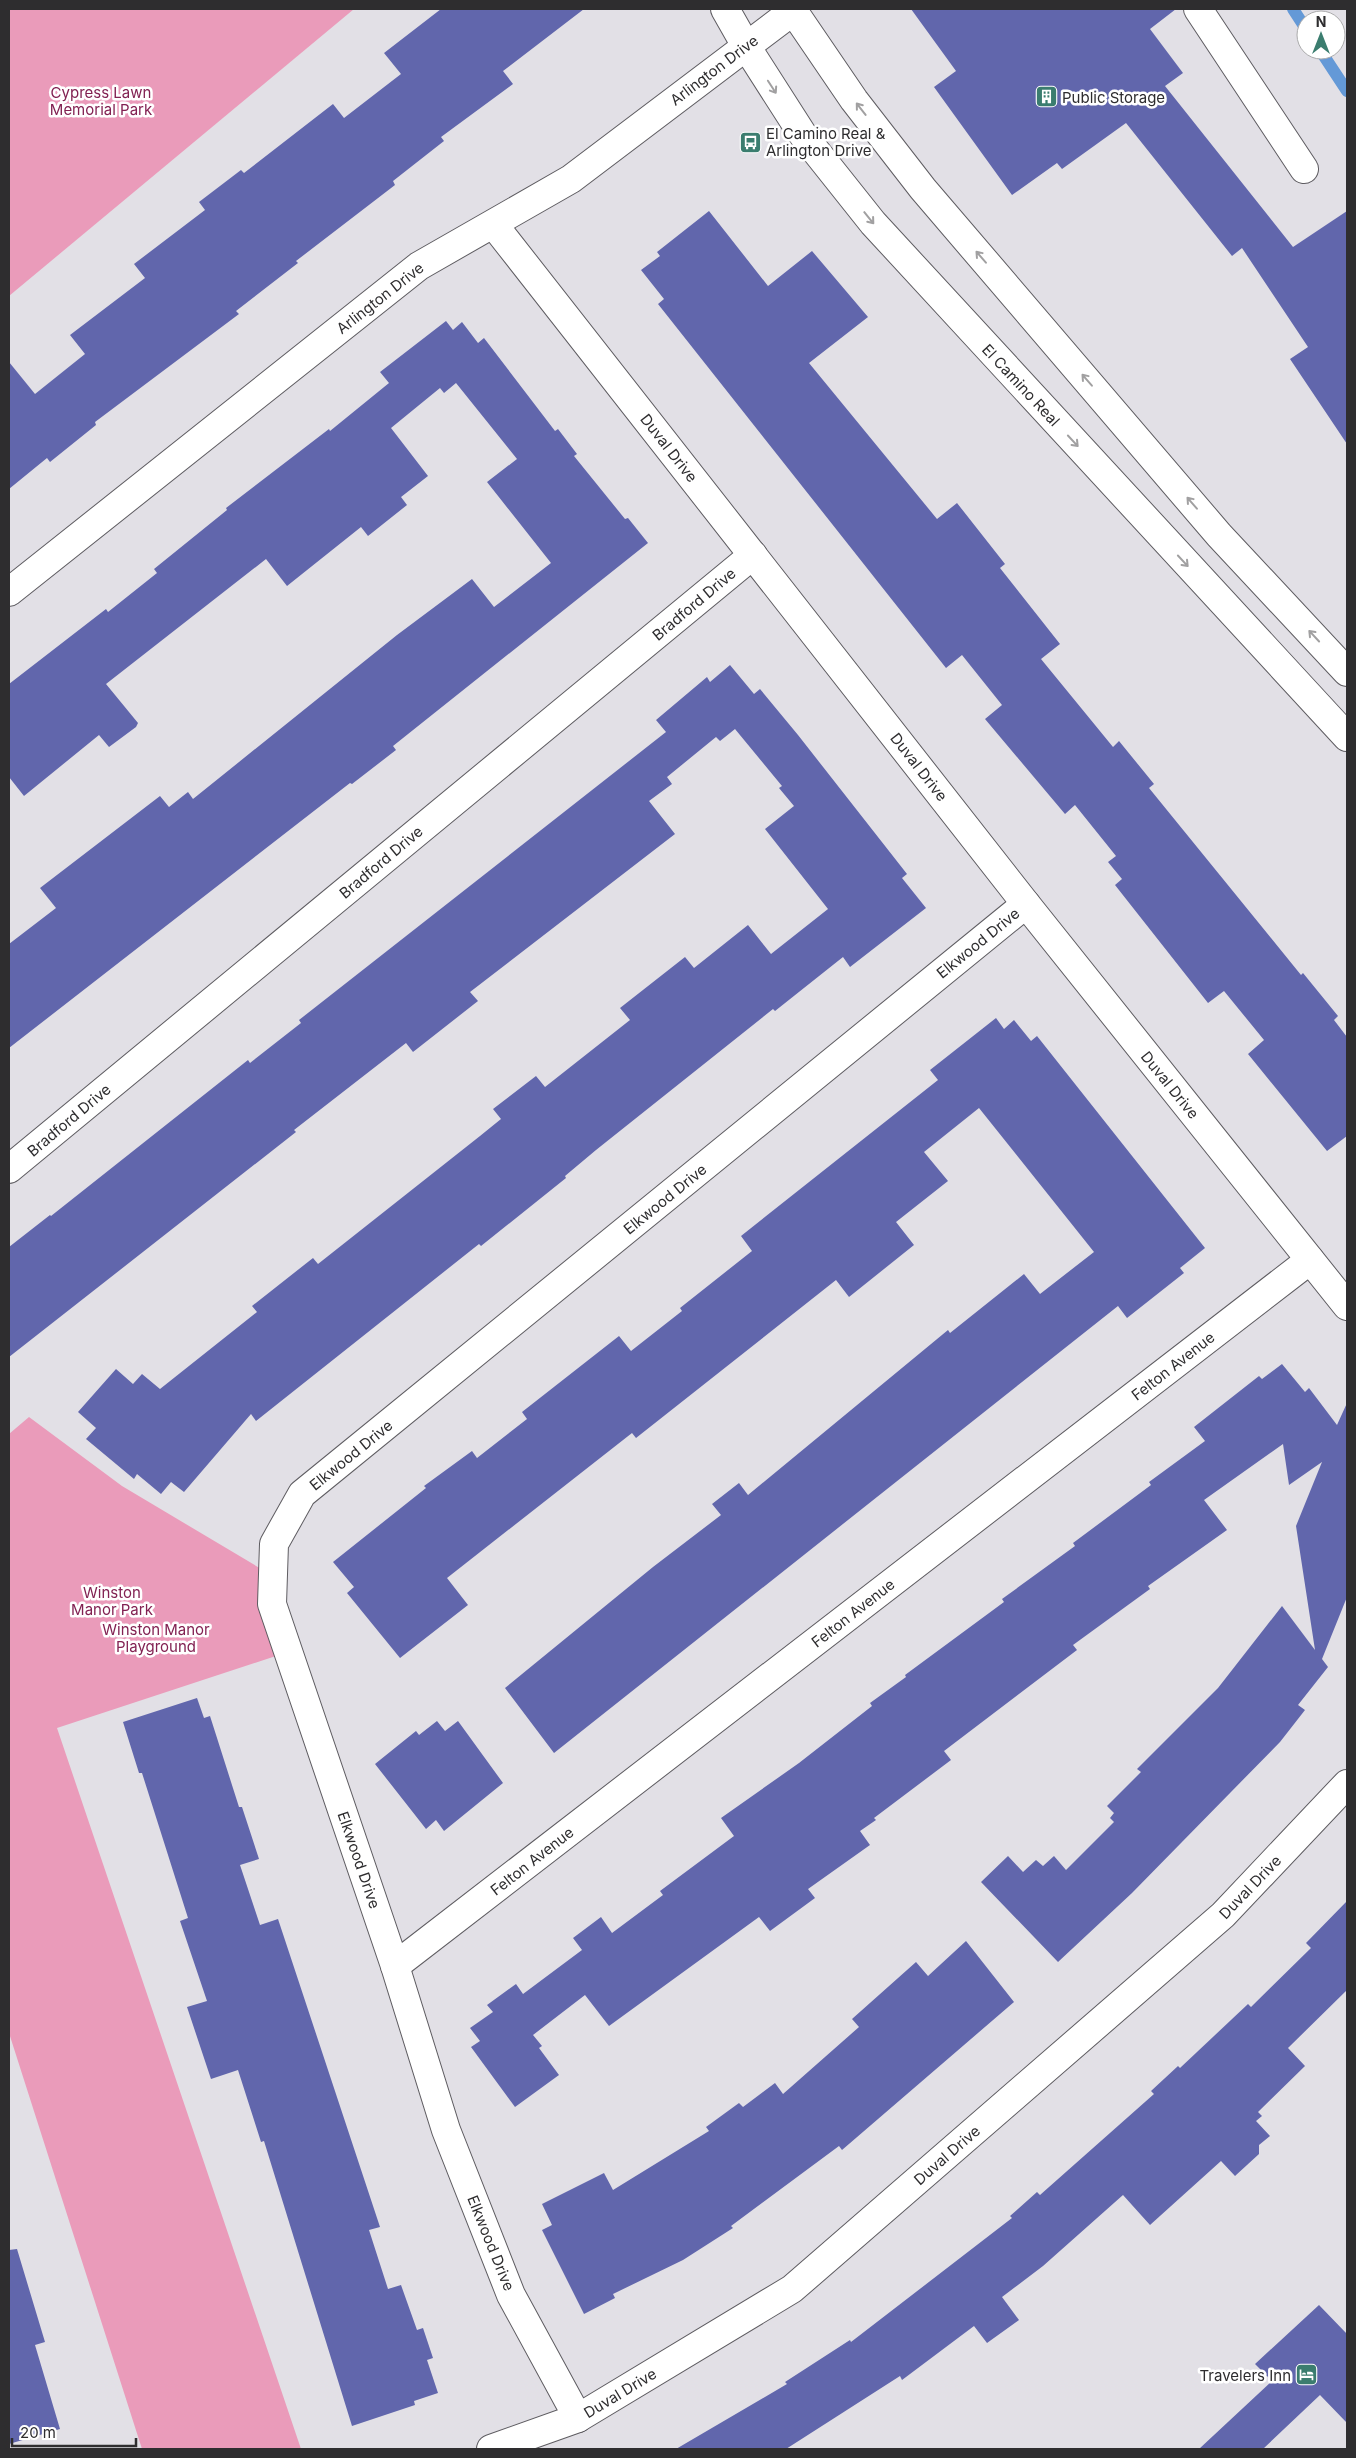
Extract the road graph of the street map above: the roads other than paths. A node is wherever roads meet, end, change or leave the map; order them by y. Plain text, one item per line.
1 (725, 9) edge
2 (1198, 9) edge
3 (792, 10) edge
4 (746, 46) junction
5 (1304, 169) dead end
6 (494, 225) junction
7 (754, 555) junction
8 (9, 592) edge
9 (1347, 672) edge
10 (1347, 737) edge
11 (1026, 904) junction
12 (9, 1169) edge
13 (1310, 1260) junction
14 (1347, 1306) edge
15 (1347, 1784) edge
16 (395, 1966) junction
17 (578, 2418) junction
18 (491, 2449) edge

1 - 4 street, El Camino Real
2 - 5 street
3 - 4 street, Arlington Drive
9 -> 3 street
4 - 6 street, Arlington Drive
4 -> 10 street, El Camino Real
6 - 7 street, Duval Drive
6 - 8 street, Arlington Drive
7 - 11 street, Duval Drive
7 - 12 street, Bradford Drive
11 - 13 street, Duval Drive
11 - 16 street, Elkwood Drive
13 - 14 street, Duval Drive
13 - 16 street, Felton Avenue
15 - 17 street, Duval Drive
16 - 17 street, Elkwood Drive
17 - 18 street, Duval Drive

